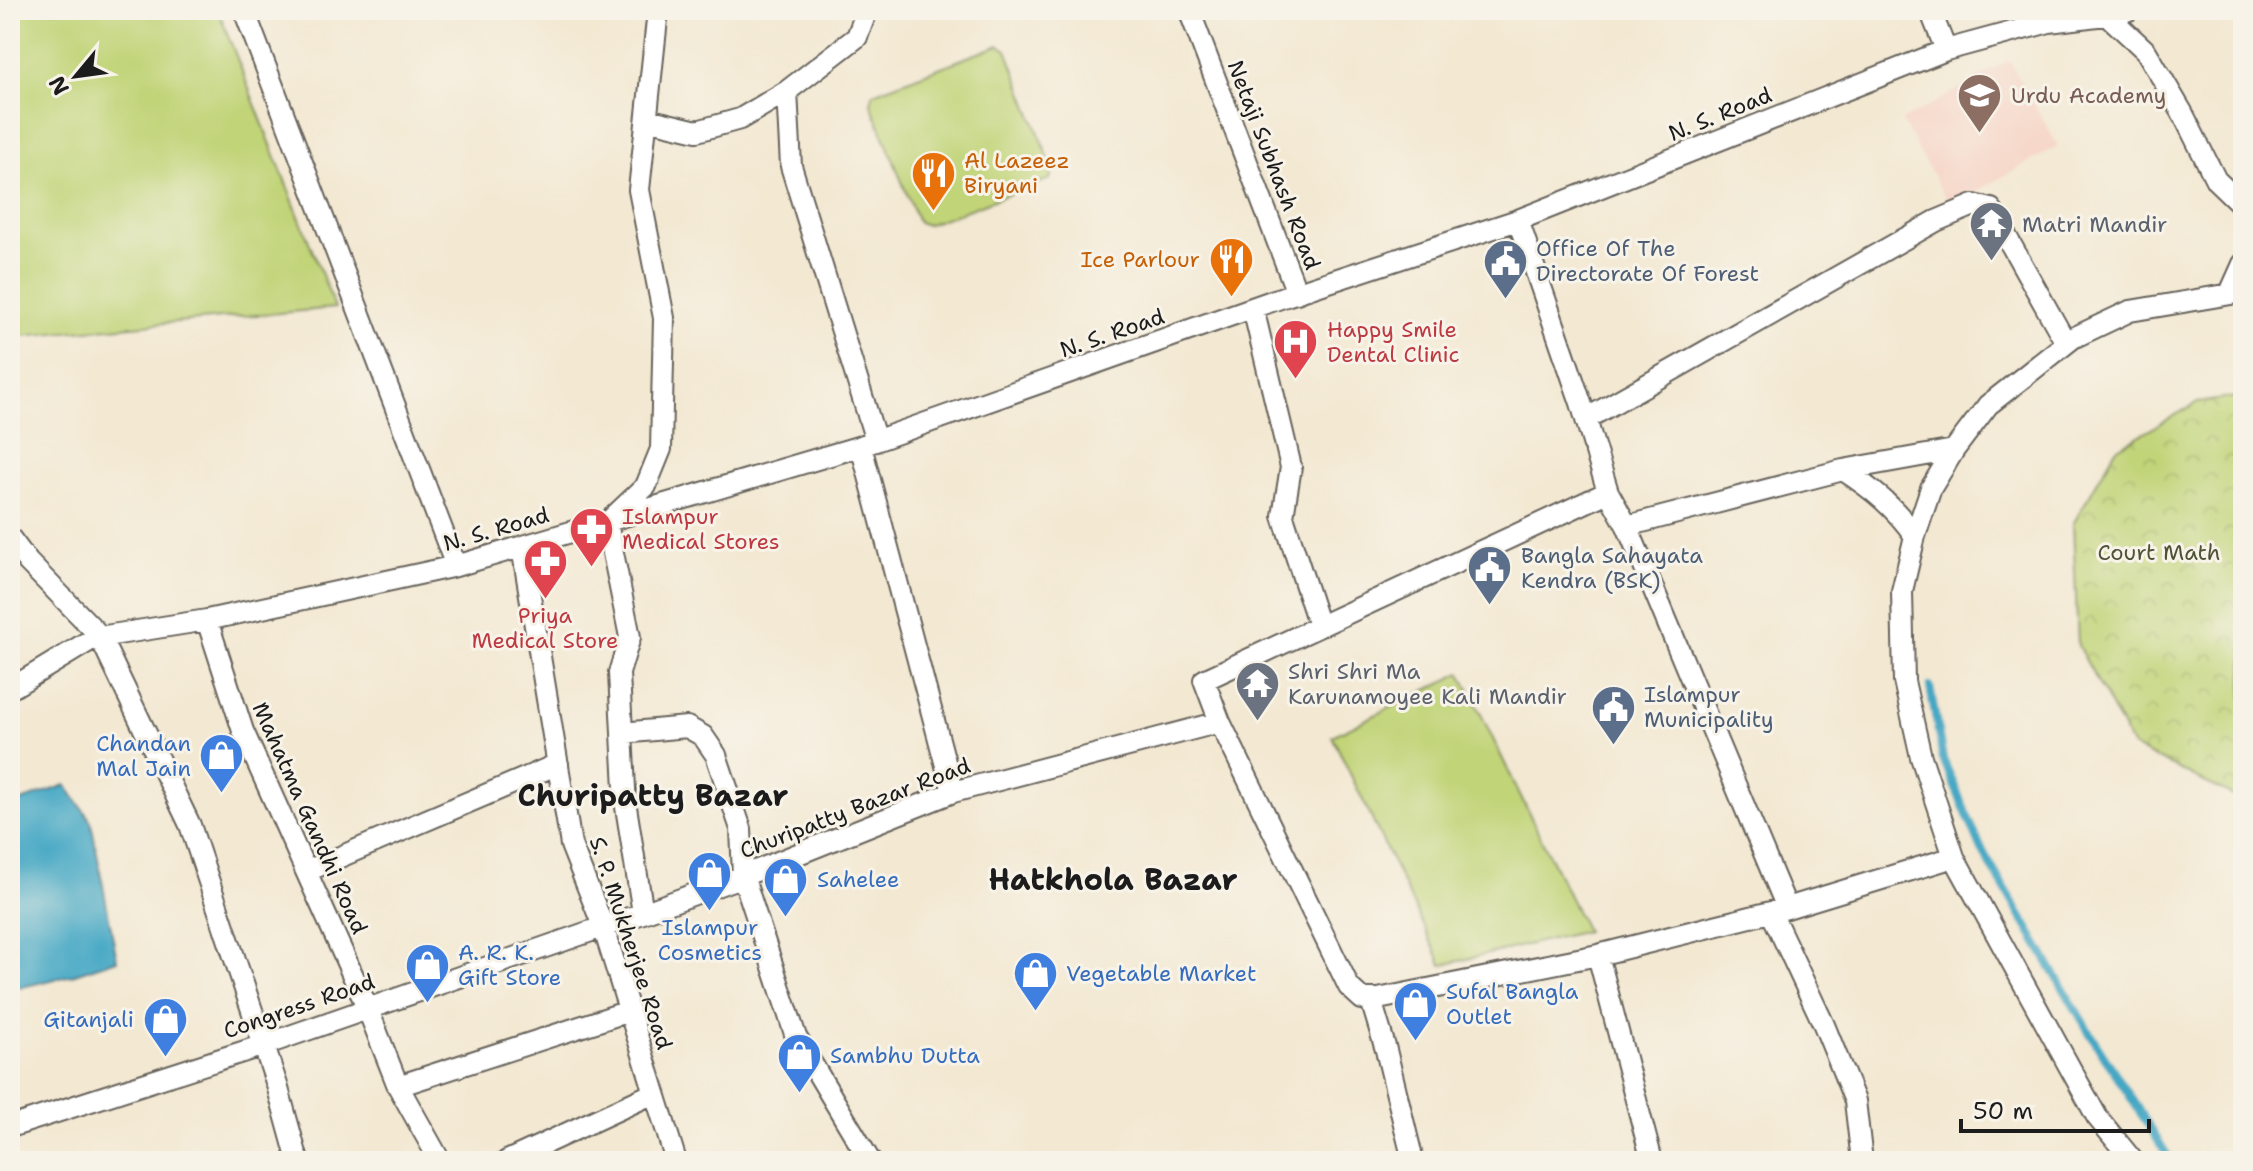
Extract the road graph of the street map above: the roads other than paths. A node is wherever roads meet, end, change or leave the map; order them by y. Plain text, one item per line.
1 (244, 10) edge
2 (658, 10) edge
3 (867, 10) edge
4 (1189, 10) edge
5 (1930, 10) edge
6 (2119, 12) edge
7 (1946, 50) junction
8 (787, 91) junction
9 (647, 119) junction
10 (2243, 206) edge
11 (1518, 220) junction
12 (2243, 264) edge
13 (1297, 293) junction
14 (2237, 293) edge
15 (1253, 308) junction
16 (2066, 343) junction
17 (1586, 419) junction
18 (868, 444) junction
19 (1954, 450) junction
20 (1843, 470) junction
21 (1608, 492) junction
22 (607, 523) junction
23 (1627, 526) junction
24 (1915, 536) junction
25 (10, 538) edge
26 (522, 547) junction
27 (456, 566) junction
28 (207, 620) junction
29 (1319, 626) junction
30 (99, 636) junction
31 (10, 689) edge
32 (1220, 722) junction
33 (622, 733) junction
34 (558, 764) junction
35 (953, 792) junction
36 (1954, 857) junction
37 (307, 871) junction
38 (743, 876) junction
39 (1779, 910) junction
40 (643, 913) junction
41 (603, 926) junction
42 (1598, 955) junction
43 (1371, 1000) junction
44 (367, 1007) junction
45 (629, 1011) junction
46 (264, 1045) junction
47 (398, 1086) junction
48 (654, 1093) junction
49 (10, 1127) edge
50 (298, 1161) edge
51 (440, 1161) edge
52 (507, 1161) edge
53 (676, 1161) edge
54 (870, 1161) edge
55 (1413, 1161) edge
56 (1652, 1161) edge
57 (1862, 1161) edge
58 (2133, 1161) edge

1 - 27 street
2 - 9 street
3 - 8 street
4 - 13 street, Netaji Subhash Road
5 - 7 street
6 - 7 street, N. S. Road
6 - 10 street
7 - 11 street, N. S. Road
8 - 9 street
8 - 18 street
9 - 22 street
11 - 13 street, N. S. Road
11 - 17 street
12 - 14 street
13 - 15 street, N. S. Road
14 - 16 street
15 - 18 street, N. S. Road
15 - 29 street
16 - 17 street
16 - 19 street
17 - 21 street
18 - 22 street, N. S. Road
18 - 35 street
19 - 20 street
19 - 24 street
20 - 23 street
20 - 24 street
21 - 23 street
21 - 29 street
22 - 26 street, N. S. Road
22 - 33 street
23 - 39 street
24 - 36 street
25 - 30 street
26 - 27 street, N. S. Road
26 - 34 street, S. P. Mukherjee Road
27 - 28 street, N. S. Road
28 - 30 street, N. S. Road
28 - 37 street, Mahatma Gandhi Road
29 - 32 street
30 - 31 street
30 - 46 street
32 - 35 street, Churipatty Bazar Road
32 - 43 street
33 - 38 street
33 - 40 street
34 - 37 street
34 - 41 street, S. P. Mukherjee Road
35 - 38 street, Churipatty Bazar Road
36 - 39 street
36 - 58 street
37 - 44 street, Mahatma Gandhi Road
38 - 40 street, Churipatty Bazar Road
38 - 54 street
39 - 42 street
39 - 57 street
40 - 41 street, Churipatty Bazar Road
41 - 44 street, Congress Road
41 - 45 street, S. P. Mukherjee Road
42 - 43 street
42 - 56 street
43 - 55 street
44 - 46 street, Congress Road
44 - 47 street, Mahatma Gandhi Road
45 - 47 street
45 - 48 street, S. P. Mukherjee Road
46 - 49 street, Congress Road
46 - 50 street
47 - 51 street, Mahatma Gandhi Road
48 - 52 street
48 - 53 street, S. P. Mukherjee Road

